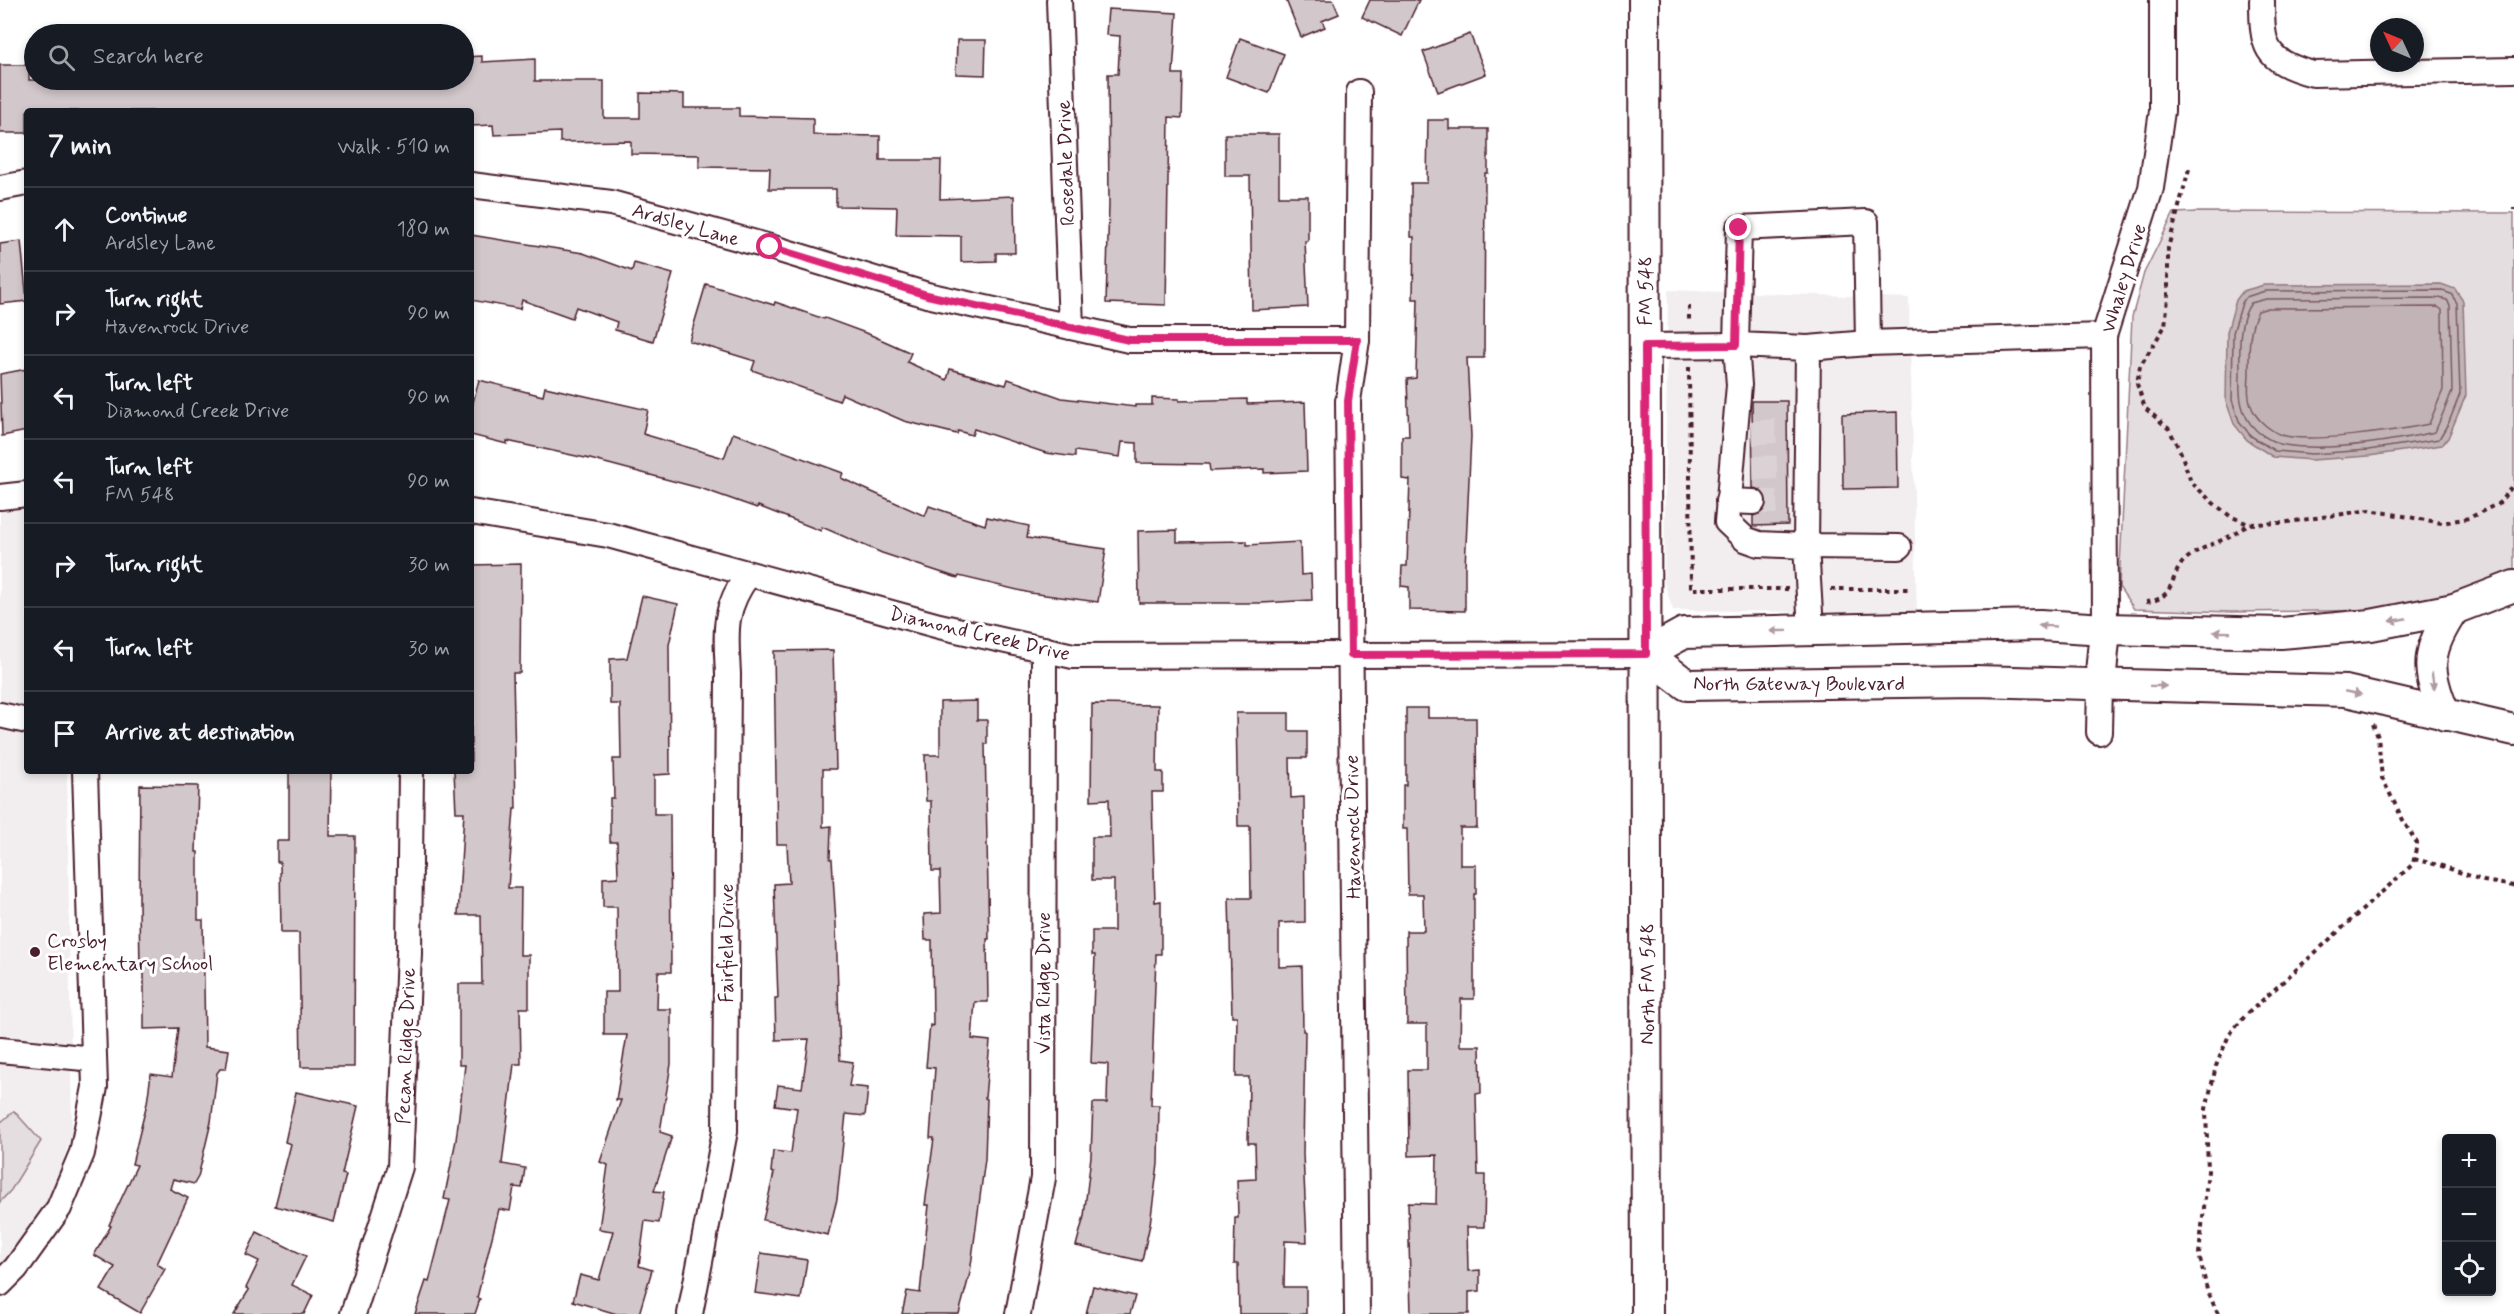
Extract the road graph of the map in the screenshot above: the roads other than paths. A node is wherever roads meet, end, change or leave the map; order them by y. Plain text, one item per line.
1 (1059, 0) edge
2 (1644, 0) edge
3 (2163, 0) edge
4 (2262, 0) edge
5 (2514, 70) edge
6 (1359, 92) dead end
7 (24, 184) edge
8 (474, 185) edge
9 (0, 188) edge
10 (1071, 327) junction
11 (2104, 336) junction
12 (1357, 340) junction
13 (1868, 343) junction
14 (1736, 345) junction
15 (1645, 346) junction
16 (1808, 348) junction
17 (24, 494) edge
18 (0, 497) edge
19 (1728, 501) junction
20 (1753, 502) tunnel mouth
21 (474, 513) edge
22 (1806, 546) junction
23 (1899, 547) dead end
24 (748, 575) junction
25 (2514, 586) edge
26 (2454, 609) junction
27 (2105, 629) junction
28 (1811, 630) junction
29 (1044, 649) junction
30 (1646, 654) junction
31 (1351, 655) junction
32 (2100, 684) junction
33 (0, 715) edge
34 (2445, 715) junction
35 (24, 721) edge
36 (2514, 730) edge
37 (2099, 732) dead end
38 (85, 774) edge
39 (411, 774) edge
40 (0, 1050) edge
41 (94, 1059) junction
42 (0, 1284) edge
43 (353, 1314) edge
44 (690, 1314) edge
45 (1018, 1314) edge
46 (1358, 1314) edge
47 (1647, 1314) edge

1 - 10 street, Rosedale Drive
2 - 15 main road, FM 548 / FM 548
3 - 11 street, Whaley Drive
4 - 5 street
6 - 12 street, Havenrock Drive
7 - 9 street
8 - 10 street, Ardsley Lane
10 - 12 street, Ardsley Lane
11 - 13 street
11 - 27 street, Whaley Drive
12 - 31 street, Havenrock Drive
13 - 14 street
13 - 16 street
14 - 15 street
14 - 16 street
14 - 19 street
15 - 30 main road, FM 548 / FM 548
16 - 22 street
17 - 18 street
19 - 20 street
19 - 22 street
21 - 24 street, Diamond Creek Drive
22 - 23 street
22 - 28 street
24 - 29 street, Diamond Creek Drive
24 - 44 street, Fairfield Drive
25 - 26 main road
26 -> 27 main road
26 -> 34 main road
27 -> 28 main road
27 - 32 main road
28 -> 30 main road
29 - 31 street, Diamond Creek Drive
29 - 45 street, Vista Ridge Drive
30 - 31 street, Diamond Creek Drive
30 - 32 main road, North Gateway Boulevard
30 - 47 main road, North FM 548 / FM 548
31 - 46 street, Havenrock Drive
32 -> 34 main road, North Gateway Boulevard
32 - 37 street
33 - 35 street
34 - 36 main road, North Gateway Boulevard
38 - 41 street
39 - 43 street, Pecan Ridge Drive
40 - 41 street
41 - 42 street

